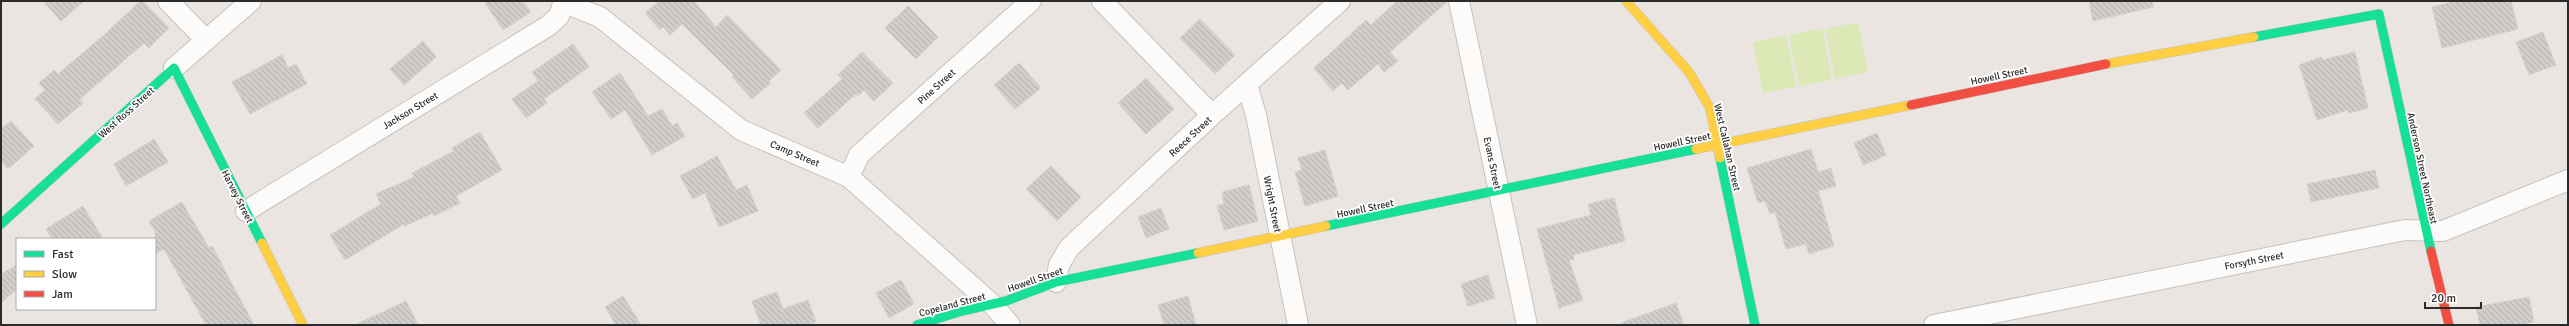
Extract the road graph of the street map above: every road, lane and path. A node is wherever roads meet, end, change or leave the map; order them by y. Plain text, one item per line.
1 (168, 1) edge
2 (251, 1) edge
3 (1031, 1) edge
4 (1102, 1) edge
5 (1340, 1) edge
6 (1459, 1) edge
7 (1626, 1) edge
8 (564, 2) edge
9 (2379, 14) joint
10 (206, 40) junction
11 (174, 68) junction
12 (1247, 84) junction
13 (1212, 116) junction
14 (1718, 145) junction
15 (849, 176) junction
16 (2568, 180) edge
17 (1499, 192) junction
18 (246, 211) junction
19 (1, 224) edge
20 (2426, 232) junction
21 (1280, 237) junction
22 (1056, 282) junction
23 (993, 304) junction
24 (302, 325) edge
25 (917, 325) edge
26 (1010, 325) edge
27 (1298, 325) edge
28 (1527, 325) edge
29 (1755, 325) edge
30 (1934, 325) edge
31 (2449, 325) edge

1 - 10 street
2 - 10 street, West Ross Street
3 - 15 street, Pine Street
4 - 13 street
5 - 12 street, Reece Street
6 - 17 street, Evans Street
7 - 14 street, West Callahan Street
8 - 15 street, Camp Street
8 - 18 street, Jackson Street
9 - 14 street, Howell Street
9 - 20 street, Anderson Street Northeast
10 - 11 street, West Ross Street
11 - 18 street, Harvey Street
11 - 19 street, West Ross Street
12 - 13 street, Reece Street
12 - 21 street, Wright Street
13 - 22 street, Reece Street
14 - 17 street, Howell Street
14 - 29 street, West Callahan Street
15 - 23 street, Camp Street
16 - 20 street, Forsyth Street
17 - 21 street, Howell Street
17 - 28 street, Evans Street
18 - 24 street, Harvey Street
20 - 30 street, Forsyth Street
20 - 31 street, Anderson Street Northeast
21 - 22 street, Howell Street
21 - 27 street, Wright Street
22 - 23 street, Howell Street
23 - 25 street, Copeland Street
23 - 26 street, Camp Street

